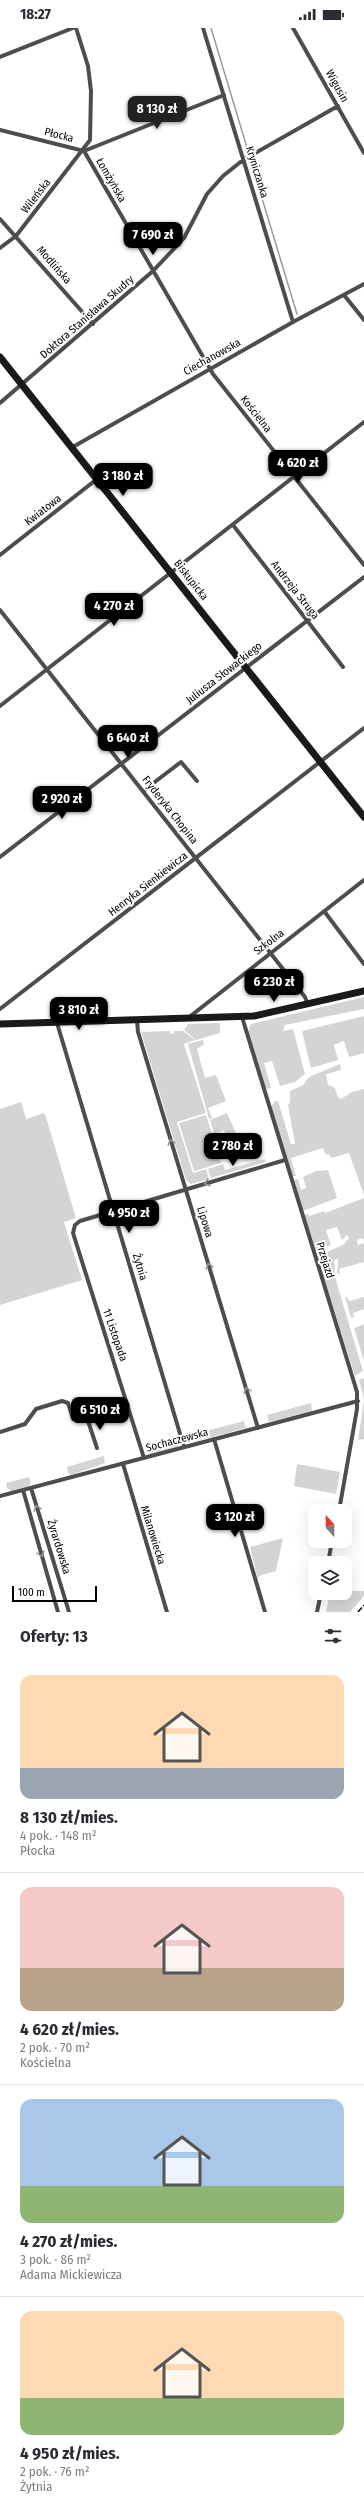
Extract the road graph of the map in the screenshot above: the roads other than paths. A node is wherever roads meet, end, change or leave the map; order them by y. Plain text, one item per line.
1 (73, 28) edge
2 (76, 28) edge
3 (203, 28) edge
4 (293, 28) edge
5 (0, 57) edge
6 (224, 95) junction
7 (338, 106) junction
8 (0, 130) edge
9 (84, 151) junction
10 (364, 153) edge
11 (243, 160) junction
12 (0, 219) edge
13 (16, 236) junction
14 (0, 248) edge
15 (153, 271) junction
16 (364, 284) edge
17 (344, 295) junction
18 (364, 320) edge
19 (293, 322) junction
20 (93, 324) junction
21 (0, 357) edge
22 (210, 368) junction
23 (22, 385) junction
24 (0, 403) edge
25 (364, 422) edge
26 (71, 448) junction
27 (294, 477) junction
28 (97, 479) junction
29 (233, 525) junction
30 (0, 555) edge
31 (364, 564) edge
32 (171, 573) junction
33 (364, 577) edge
34 (0, 610) edge
35 (307, 620) junction
36 (343, 667) dead end
37 (246, 668) junction
38 (47, 669) junction
39 (0, 706) edge
40 (364, 728) edge
41 (320, 762) junction
42 (122, 764) junction
43 (197, 781) dead end
44 (143, 791) junction
45 (364, 818) edge
46 (0, 856) edge
47 (196, 858) junction
48 (364, 880) edge
49 (324, 911) junction
50 (270, 952) junction
51 (364, 964) edge
52 (364, 991) edge
53 (308, 1005) junction
54 (0, 1009) edge
55 (242, 1017) junction
56 (187, 1019) junction
57 (137, 1020) junction
58 (57, 1023) junction
59 (0, 1024) edge
60 (285, 1160) junction
61 (186, 1189) junction
62 (113, 1211) junction
63 (358, 1401) junction
64 (128, 1405) junction
65 (87, 1418) junction
66 (258, 1428) junction
67 (0, 1432) edge
68 (214, 1439) junction
69 (184, 1447) junction
70 (96, 1448) dead end
71 (144, 1458) junction
72 (123, 1464) junction
73 (31, 1488) junction
74 (22, 1490) junction
75 (0, 1496) edge
76 (340, 1504) edge
77 (320, 1600) edge
78 (58, 1612) edge
79 (69, 1612) edge
80 (167, 1612) edge
81 (265, 1612) edge
82 (317, 1612) edge

1 - 5 street
2 - 9 street, Łomżyńska
3 - 6 street, Kryniczanka
4 - 7 street, Wigusin
6 - 9 street, Płocka
6 - 11 street, Kryniczanka
7 - 10 street, Wigusin
7 - 11 street, Doktora Stanisława Skudry
8 - 9 street, Płocka
9 - 13 street, Wileńska
9 - 15 street, Łomżyńska
11 - 15 street, Doktora Stanisława Skudry
11 - 19 street, Kryniczanka
12 - 13 street, Modlińska
13 - 14 street, Wileńska
13 - 20 street, Modlińska
15 - 20 street, Doktora Stanisława Skudry
15 - 22 street, Łomżyńska
16 - 17 street, Ciechanowska
17 - 18 street
17 - 19 street, Ciechanowska
19 - 22 street, Ciechanowska
20 - 23 street, Doktora Stanisława Skudry
21 - 23 main road, Biskupicka
22 - 26 street, Ciechanowska
22 - 27 street, Kościelna
23 - 24 street, Doktora Stanisława Skudry
23 - 26 main road, Biskupicka
25 - 27 street
26 - 28 main road, Biskupicka
27 - 29 street
27 - 31 street, Kościelna
28 - 30 street, Kwiatowa
28 - 32 main road, Biskupicka
29 - 32 street
29 - 35 street, Andrzeja Struga
32 - 37 main road, Biskupicka
32 - 38 street
33 - 35 street, Juliusza Słowackiego
34 - 38 street, Fryderyka Chopina
35 - 36 street, Andrzeja Struga
35 - 37 street, Juliusza Słowackiego
37 - 41 main road, Biskupicka
37 - 42 street, Juliusza Słowackiego
38 - 39 street
38 - 42 street, Fryderyka Chopina
40 - 41 street, Henryka Sienkiewicza
41 - 45 main road, Biskupicka
41 - 47 street, Henryka Sienkiewicza
42 - 44 street, Fryderyka Chopina
42 - 46 street, Juliusza Słowackiego
43 - 44 street
44 - 47 street, Fryderyka Chopina
47 - 50 street, Fryderyka Chopina
47 - 54 street, Henryka Sienkiewicza
48 - 49 street, Szkolna
49 - 50 street, Szkolna
49 - 51 street
50 - 53 street, Fryderyka Chopina
50 - 56 street, Szkolna
52 - 53 main road
53 - 55 main road
55 - 56 main road
55 - 60 street, Przejazd
56 - 57 main road
57 - 58 main road
61 -> 57 street, Lipowa
58 - 59 main road
58 - 62 street, Żytnia
60 -> 61 street
60 - 63 street, Przejazd
61 - 62 street
66 -> 61 street, Lipowa
62 - 64 street, 11 Listopada
62 - 69 street, Żytnia
63 - 66 street, Sochaczewska
63 - 76 street, Przejazd
64 - 65 street
64 - 71 street, 11 Listopada
65 - 67 street
65 - 70 street
66 - 68 street, Sochaczewska
68 - 69 street, Sochaczewska
68 - 81 street
69 - 71 street, Sochaczewska
71 - 72 street, Sochaczewska
72 - 73 street, Sochaczewska
72 - 80 street, Milanowiecka
73 - 74 street, Sochaczewska
79 -> 73 street, Żyrardowska
74 - 75 street, Sochaczewska
74 -> 78 street, Żyrardowska
77 - 82 street

